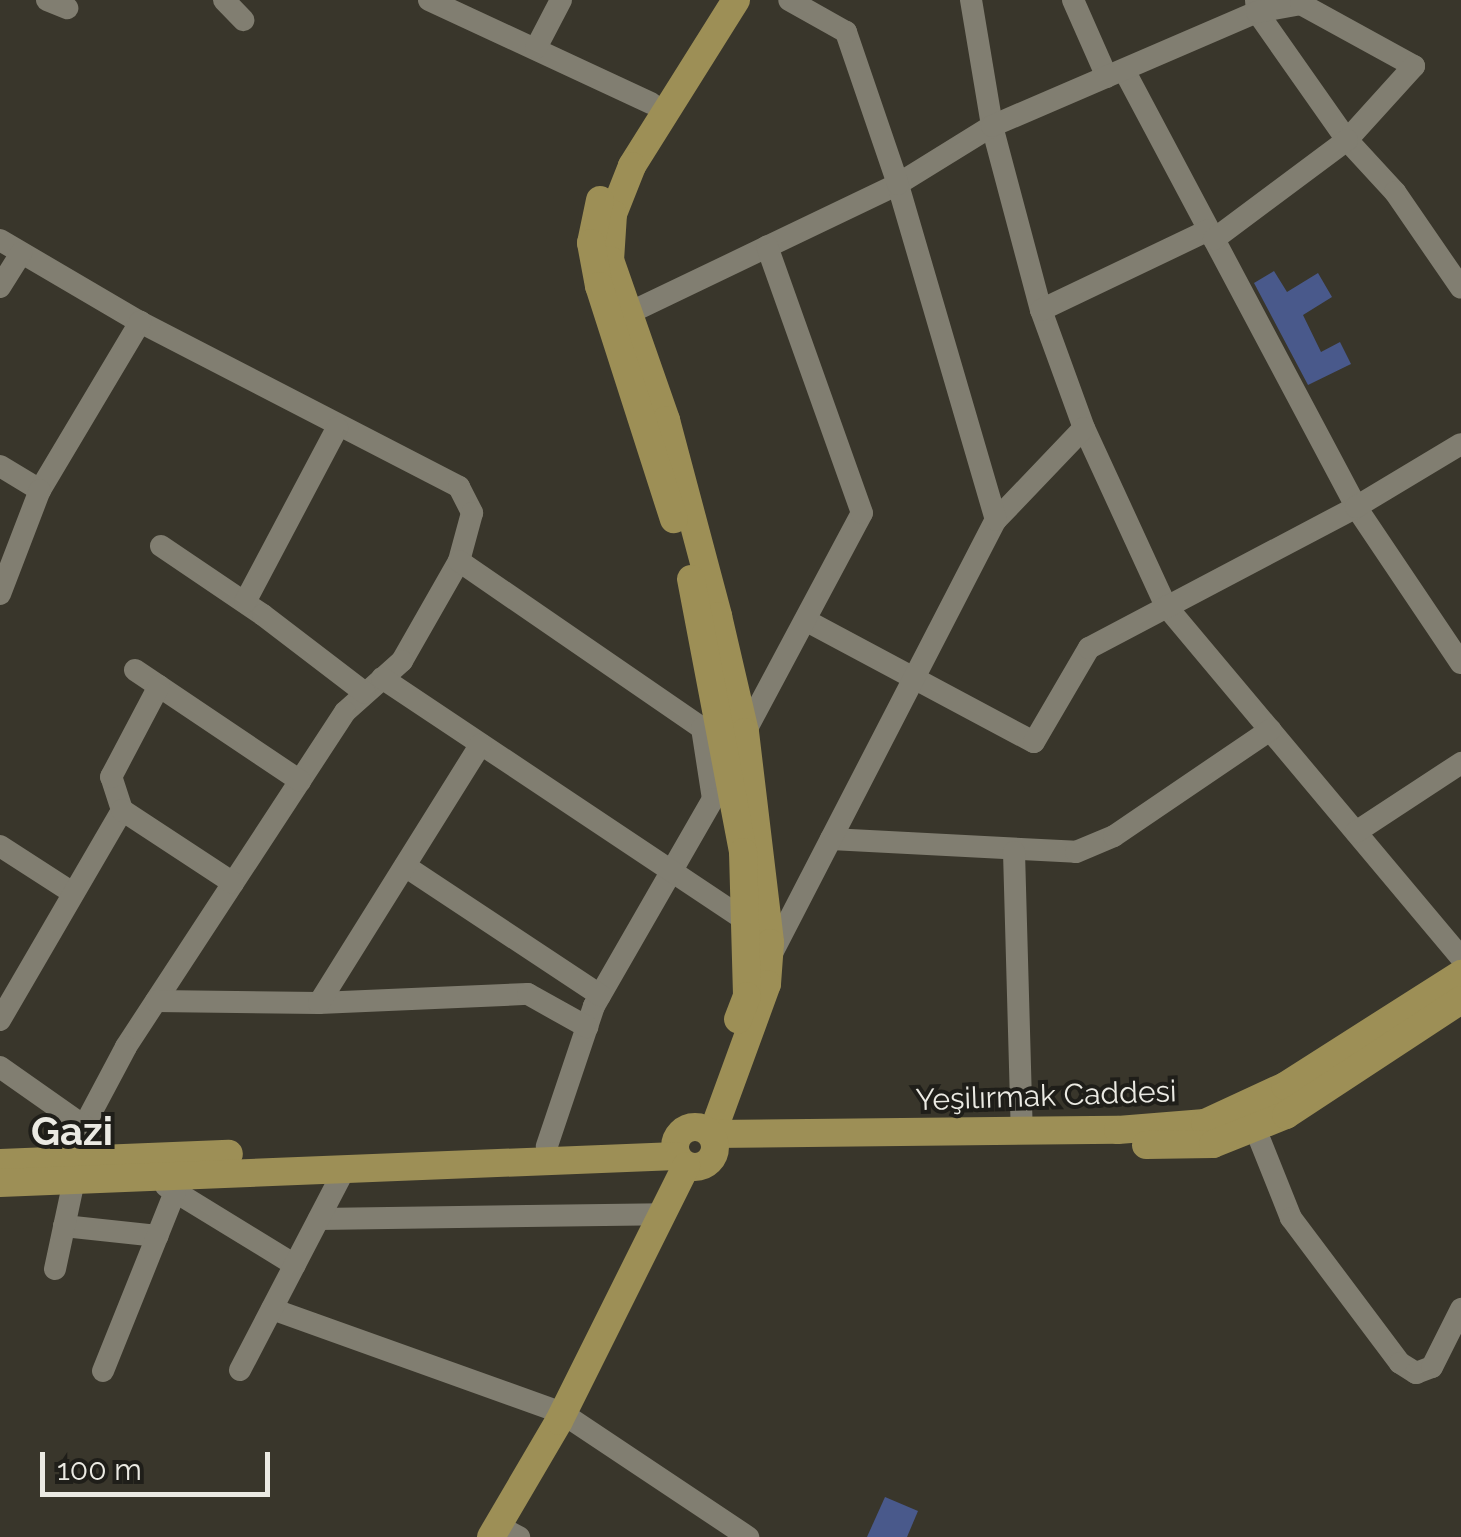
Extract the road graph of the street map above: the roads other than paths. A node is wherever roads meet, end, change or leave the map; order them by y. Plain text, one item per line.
1 (224, 0) edge
2 (429, 0) edge
3 (561, 0) edge
4 (715, 0) edge
5 (736, 0) edge
6 (789, 0) edge
7 (971, 0) edge
8 (1073, 0) edge
9 (1257, 6) edge
10 (243, 20) dead end
11 (536, 48) junction
12 (1115, 73) junction
13 (651, 102) junction
14 (992, 126) junction
15 (1347, 140) junction
16 (898, 184) junction
17 (1211, 234) junction
18 (0, 240) edge
19 (768, 246) junction
20 (21, 253) junction
21 (0, 286) edge
22 (1461, 288) edge
23 (1041, 310) junction
24 (629, 313) junction
25 (140, 322) junction
26 (337, 428) dead end
27 (1084, 428) junction
28 (1461, 444) edge
29 (0, 466) edge
30 (40, 490) junction
31 (1356, 507) junction
32 (996, 520) junction
33 (161, 546) dead end
34 (458, 561) junction
35 (0, 594) edge
36 (245, 602) junction
37 (1166, 606) junction
38 (807, 620) junction
39 (1461, 663) edge
40 (135, 670) dead end
41 (915, 678) junction
42 (374, 685) junction
43 (159, 686) junction
44 (1270, 730) junction
45 (745, 732) junction
46 (482, 744) junction
47 (1461, 763) edge
48 (300, 781) junction
49 (122, 810) junction
50 (1356, 832) junction
51 (832, 839) junction
52 (0, 846) edge
53 (1014, 852) junction
54 (405, 866) junction
55 (672, 871) junction
56 (233, 883) junction
57 (72, 893) junction
58 (745, 920) junction
59 (1461, 957) edge
60 (769, 959) junction
61 (1461, 974) edge
62 (600, 995) junction
63 (1461, 1000) edge
64 (156, 1001) junction
65 (319, 1002) junction
66 (4, 1005) edge
67 (587, 1027) junction
68 (0, 1067) edge
69 (84, 1126) junction
70 (1255, 1128) junction
71 (1022, 1131) junction
72 (547, 1146) junction
73 (693, 1146) junction
74 (0, 1163) edge
75 (345, 1168) junction
76 (80, 1169) junction
77 (150, 1176) junction
78 (0, 1183) edge
79 (175, 1192) junction
80 (662, 1214) junction
81 (319, 1218) junction
82 (64, 1226) junction
83 (157, 1236) junction
84 (295, 1265) junction
85 (55, 1269) dead end
86 (1461, 1309) edge
87 (272, 1310) junction
88 (240, 1370) dead end
89 (102, 1371) dead end
90 (562, 1413) junction
91 (503, 1533) edge
92 (744, 1536) edge

1 - 10 street
2 - 11 street
3 - 11 street
4 - 13 main road
5 - 24 main road
6 - 16 street
7 - 14 street
8 - 12 street
9 - 12 street
9 - 15 street
9 - 15 street
11 - 13 street
12 - 14 street
12 - 17 street
13 - 58 main road
14 - 16 street
14 - 23 street
15 - 17 street
15 - 22 street
16 - 19 street
16 - 32 street
17 - 23 street
17 - 31 street
18 - 20 street
19 - 24 street
19 - 38 street
20 - 21 street
20 - 25 street
23 - 27 street
24 - 45 main road
25 - 30 street
25 - 34 street
26 - 36 street
27 - 32 street
27 - 37 street
28 - 31 street
29 - 30 street
30 - 35 street
31 - 37 street
31 - 39 street
32 - 41 street
33 - 36 street
34 - 42 street
34 - 55 street
36 - 42 street
37 - 41 street
37 - 44 street
38 - 41 street
38 - 45 street
40 - 43 street
41 - 51 street
42 - 46 street
42 - 48 street
43 - 48 street
43 - 49 street
44 - 50 street
44 - 53 street
45 - 60 main road
46 - 54 street
46 - 55 street
47 - 50 street
48 - 56 street
49 - 56 street
49 - 57 street
50 - 59 street
51 - 53 street
51 - 60 street
52 - 57 street
53 - 71 street
54 - 62 street
54 - 65 street
55 - 58 street
55 - 62 street
56 - 64 street
57 - 66 street
58 - 73 main road
60 - 73 main road
61 - 71 main road, Yeşilırmak Caddesi
62 - 67 street
63 - 70 main road, Yeşilırmak Caddesi
64 - 65 street
64 - 69 street
65 - 67 street
67 - 72 street
68 - 69 street
69 - 76 street
70 - 73 main road, Yeşilırmak Caddesi
70 - 86 street
71 - 73 main road, Yeşilırmak Caddesi
72 - 73 main road, Yeşilırmak Caddesi
72 - 76 main road, Yeşilırmak Caddesi
73 - 75 main road, Yeşilırmak Caddesi
73 - 80 main road
74 - 76 main road, Yeşilırmak Caddesi
75 - 77 main road, Yeşilırmak Caddesi
75 - 81 street
76 - 77 main road, Yeşilırmak Caddesi
76 - 78 main road, Yeşilırmak Caddesi
76 - 82 street
77 - 79 street
79 - 83 street
79 - 84 street
80 - 81 street
80 - 90 main road
81 - 84 street
82 - 83 street
82 - 85 street
83 - 89 street
84 - 87 street
87 - 88 street
87 - 90 street
90 - 91 main road
90 - 92 street

